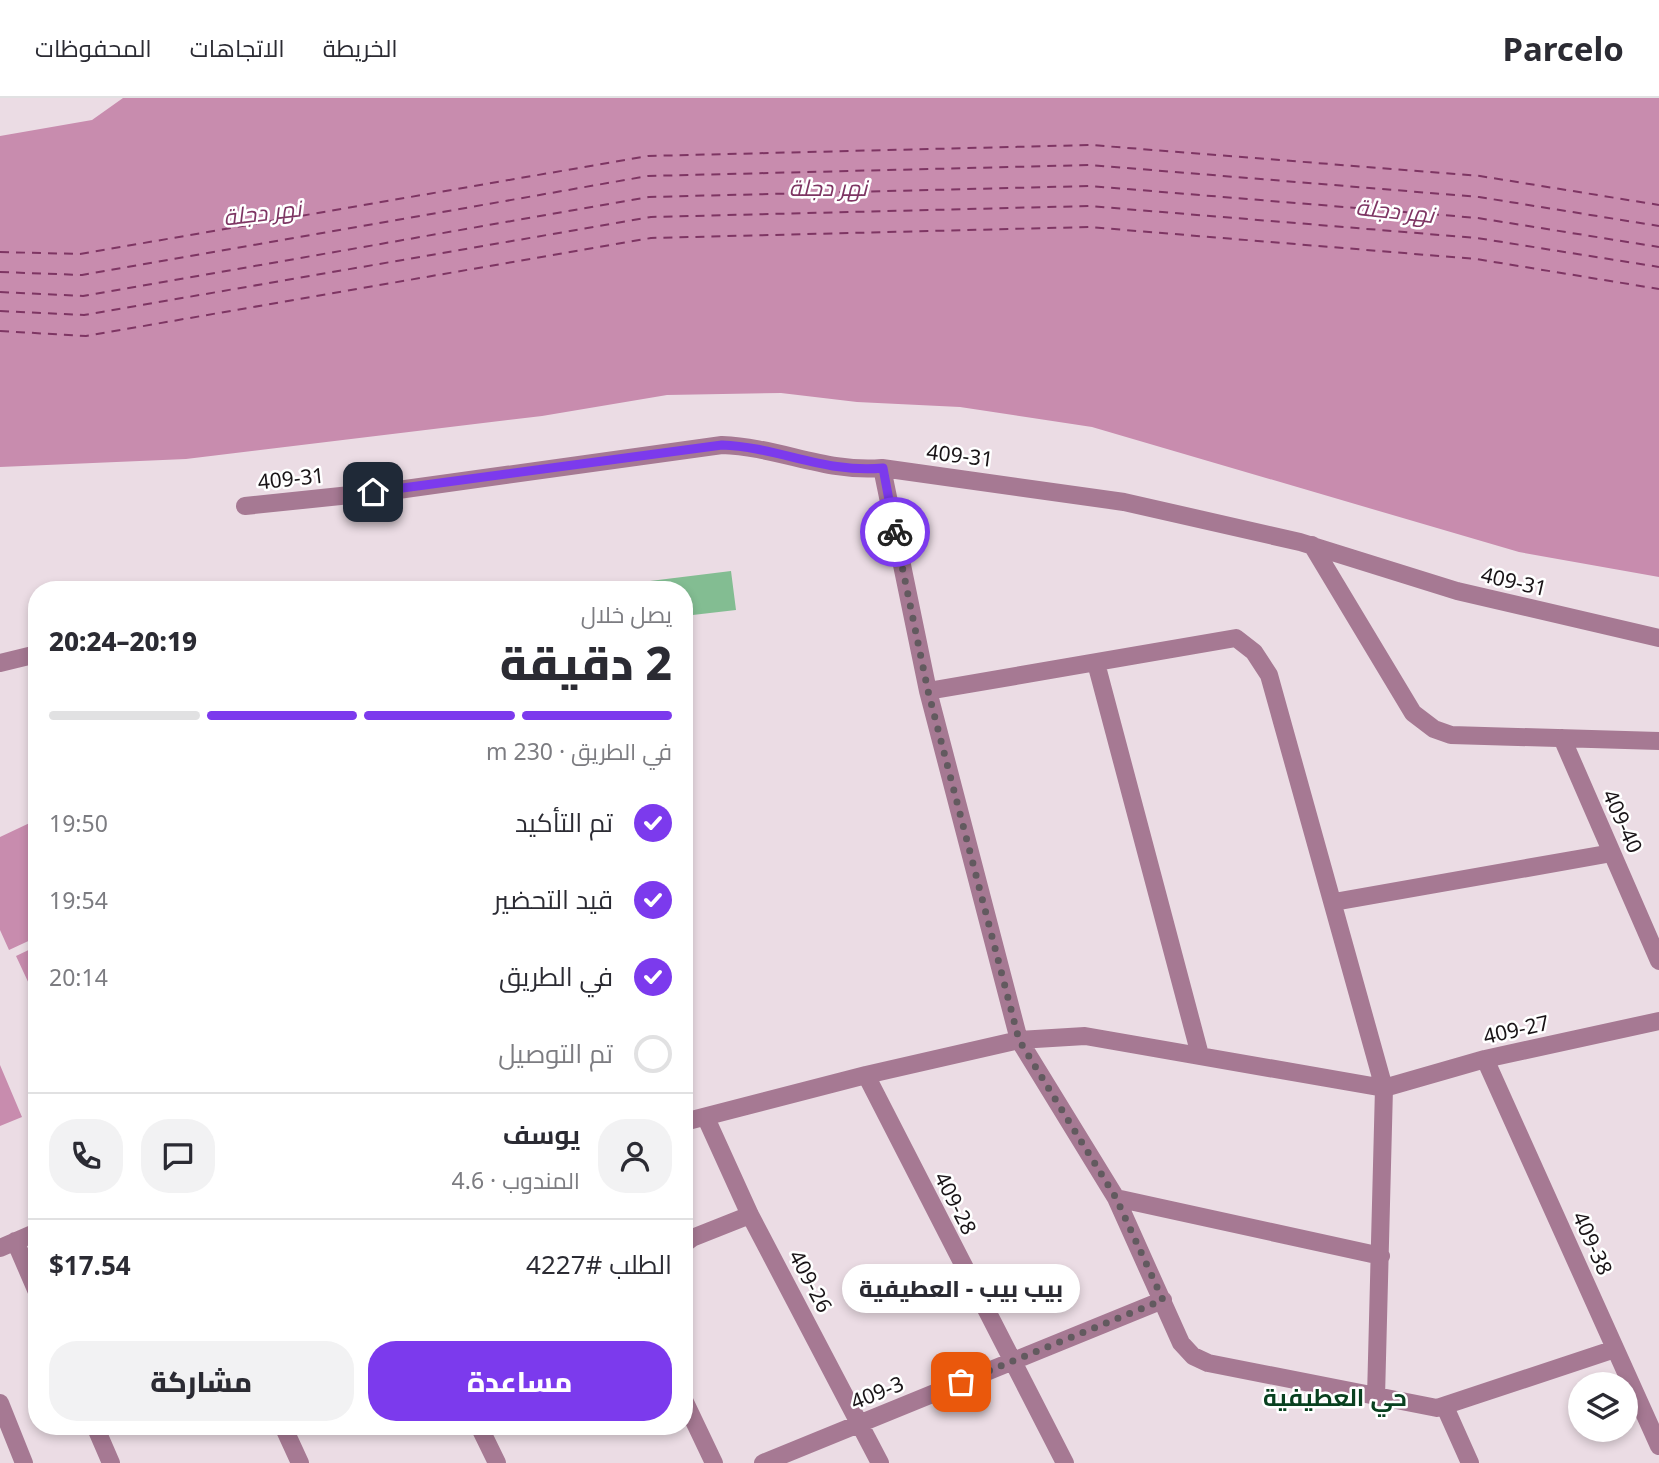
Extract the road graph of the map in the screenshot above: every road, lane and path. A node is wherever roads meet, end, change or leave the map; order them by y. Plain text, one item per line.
1 (883, 468) junction
2 (245, 506) dead end
3 (1312, 545) junction
4 (1659, 638) edge
5 (28, 656) edge
6 (0, 663) edge
7 (1096, 663) junction
8 (928, 691) junction
9 (1562, 738) junction
10 (1659, 741) edge
11 (1612, 853) junction
12 (1334, 902) junction
13 (1659, 961) edge
14 (1659, 1021) edge
15 (1019, 1040) junction
16 (1199, 1055) junction
17 (1485, 1059) junction
18 (866, 1075) junction
19 (1384, 1088) junction
20 (706, 1118) junction
21 (693, 1120) edge
22 (1116, 1198) junction
23 (750, 1215) junction
24 (28, 1236) edge
25 (693, 1238) edge
26 (7, 1245) edge
27 (1381, 1256) junction
28 (28, 1278) edge
29 (1163, 1300) junction
30 (1615, 1349) junction
31 (1011, 1362) junction
32 (1376, 1397) junction
33 (0, 1403) edge
34 (1444, 1406) junction
35 (693, 1419) edge
36 (860, 1423) junction
37 (99, 1435) edge
38 (287, 1435) edge
39 (484, 1435) edge
40 (1659, 1446) edge
41 (24, 1463) edge
42 (111, 1463) edge
43 (300, 1463) edge
44 (497, 1463) edge
45 (714, 1463) edge
46 (763, 1463) edge
47 (880, 1463) edge
48 (1065, 1463) edge
49 (1470, 1463) edge

1 - 2 street, 409-31
1 - 3 street, 409-31
1 - 8 street
3 - 4 street, 409-31
3 - 9 street
5 - 6 street
7 - 8 street
7 - 12 street
7 - 16 street
8 - 15 street
9 - 10 street
9 - 11 street, 409-40
11 - 12 street
11 - 13 street, 409-40
12 - 19 street
14 - 17 street, 409-27
15 - 16 street
15 - 18 street
15 - 22 street
16 - 19 street
17 - 19 street, 409-27
17 - 30 street, 409-38
18 - 20 street
18 - 31 street, 409-28
19 - 27 street
20 - 21 street
20 - 23 street, 409-26
22 - 27 street
22 - 29 street
23 - 25 street
23 - 36 street, 409-26
24 - 26 street
26 - 28 street
27 - 32 street
29 - 31 street, 409-3
29 - 32 street
30 - 34 street
30 - 40 street, 409-38
31 - 36 street, 409-3
31 - 48 street, 409-28
32 - 34 street
33 - 41 street
34 - 49 street
35 - 45 street
36 - 46 street, 409-3
36 - 47 street, 409-26
37 - 42 street
38 - 43 street
39 - 44 street

